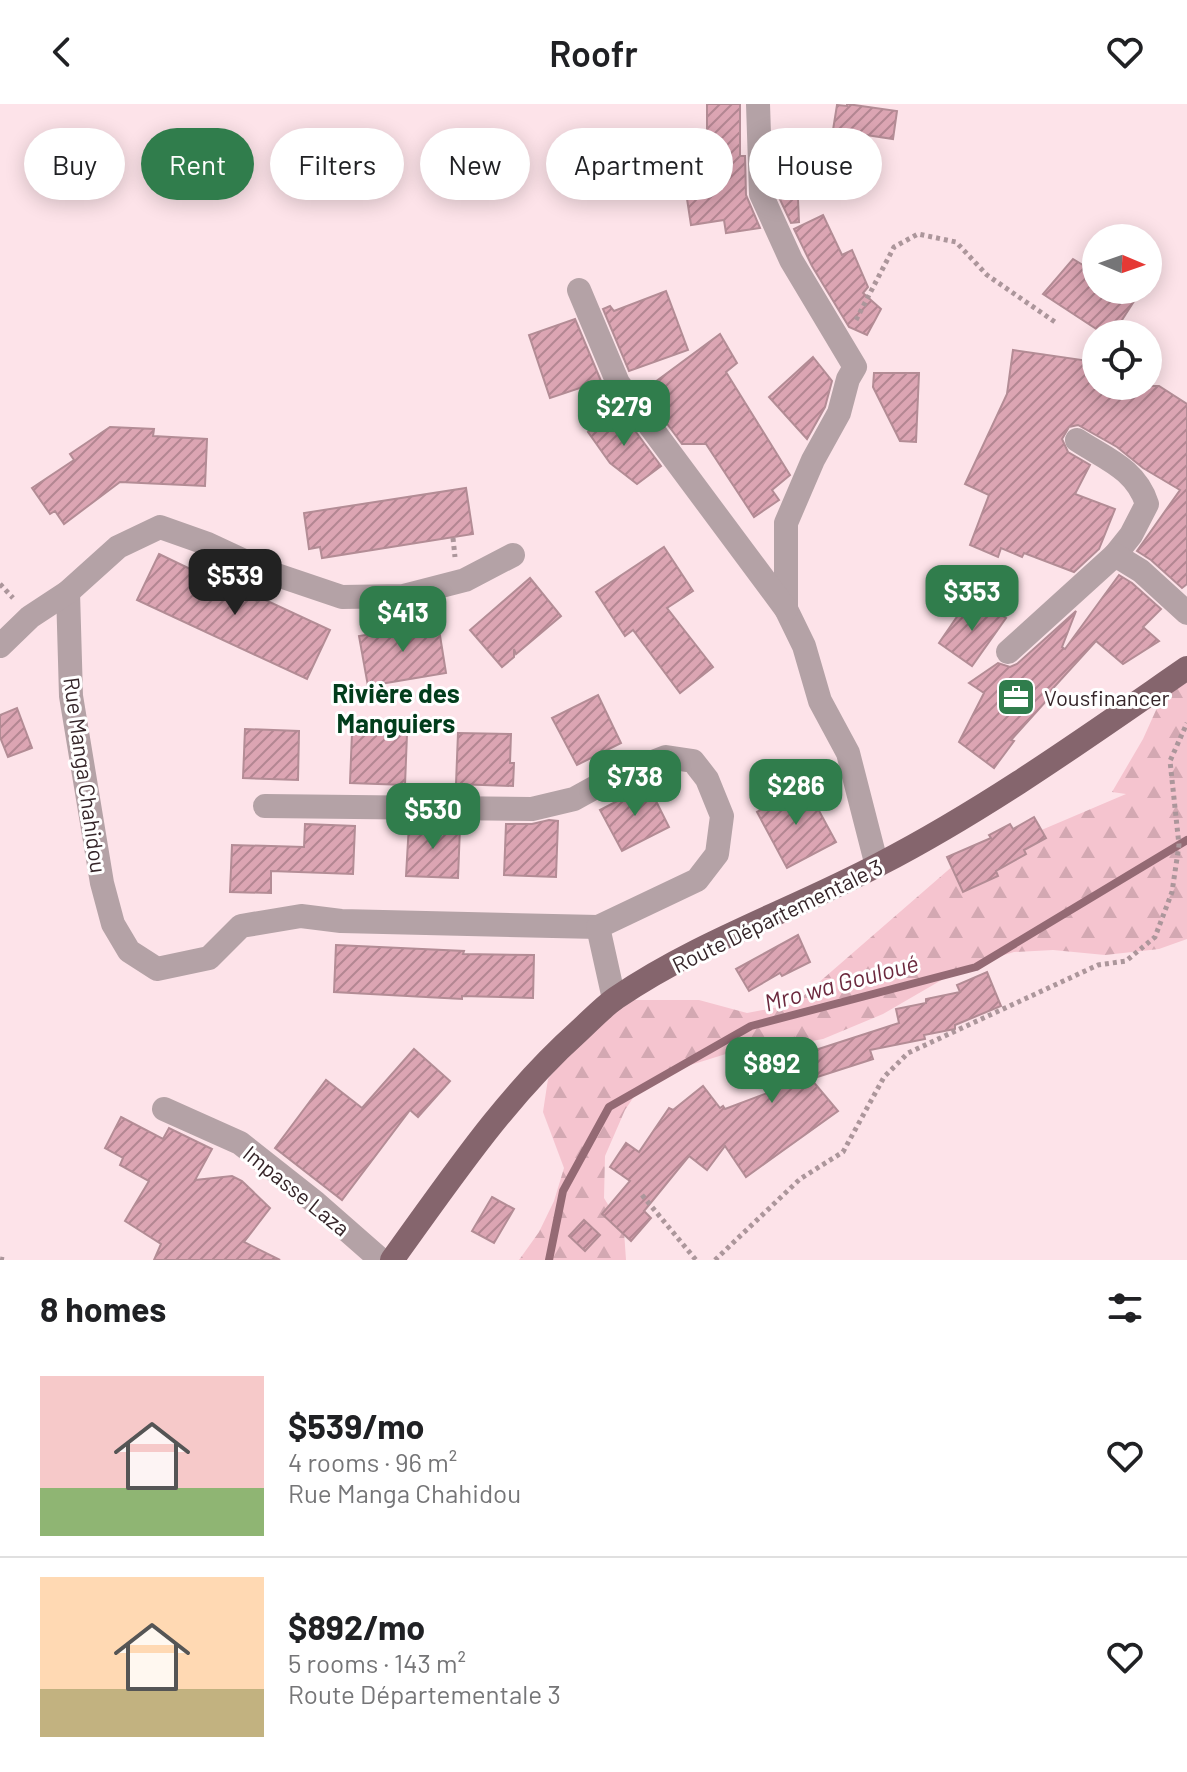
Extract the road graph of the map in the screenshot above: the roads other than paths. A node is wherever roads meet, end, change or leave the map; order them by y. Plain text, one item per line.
1 (758, 104) edge
2 (579, 290) dead end
3 (1077, 440) dead end
4 (513, 555) dead end
5 (1115, 555) junction
6 (68, 592) junction
7 (786, 609) junction
8 (1187, 613) edge
9 (0, 646) edge
10 (1008, 652) dead end
11 (1187, 668) edge
12 (265, 806) dead end
13 (877, 866) junction
14 (598, 927) junction
15 (614, 999) junction
16 (164, 1109) dead end
17 (381, 1260) edge
18 (392, 1260) edge

1 - 7 street
2 - 7 street
3 - 5 street
4 - 6 street
5 - 8 street
5 - 10 street
6 - 9 street
6 - 14 street, Rue Manga Chahidou
7 - 13 street
11 - 13 main road, Route Départementale 3
12 - 14 street
13 - 15 main road, Route Départementale 3
14 - 15 street
15 - 18 main road, Route Départementale 3
16 - 17 street, Impasse Laza

